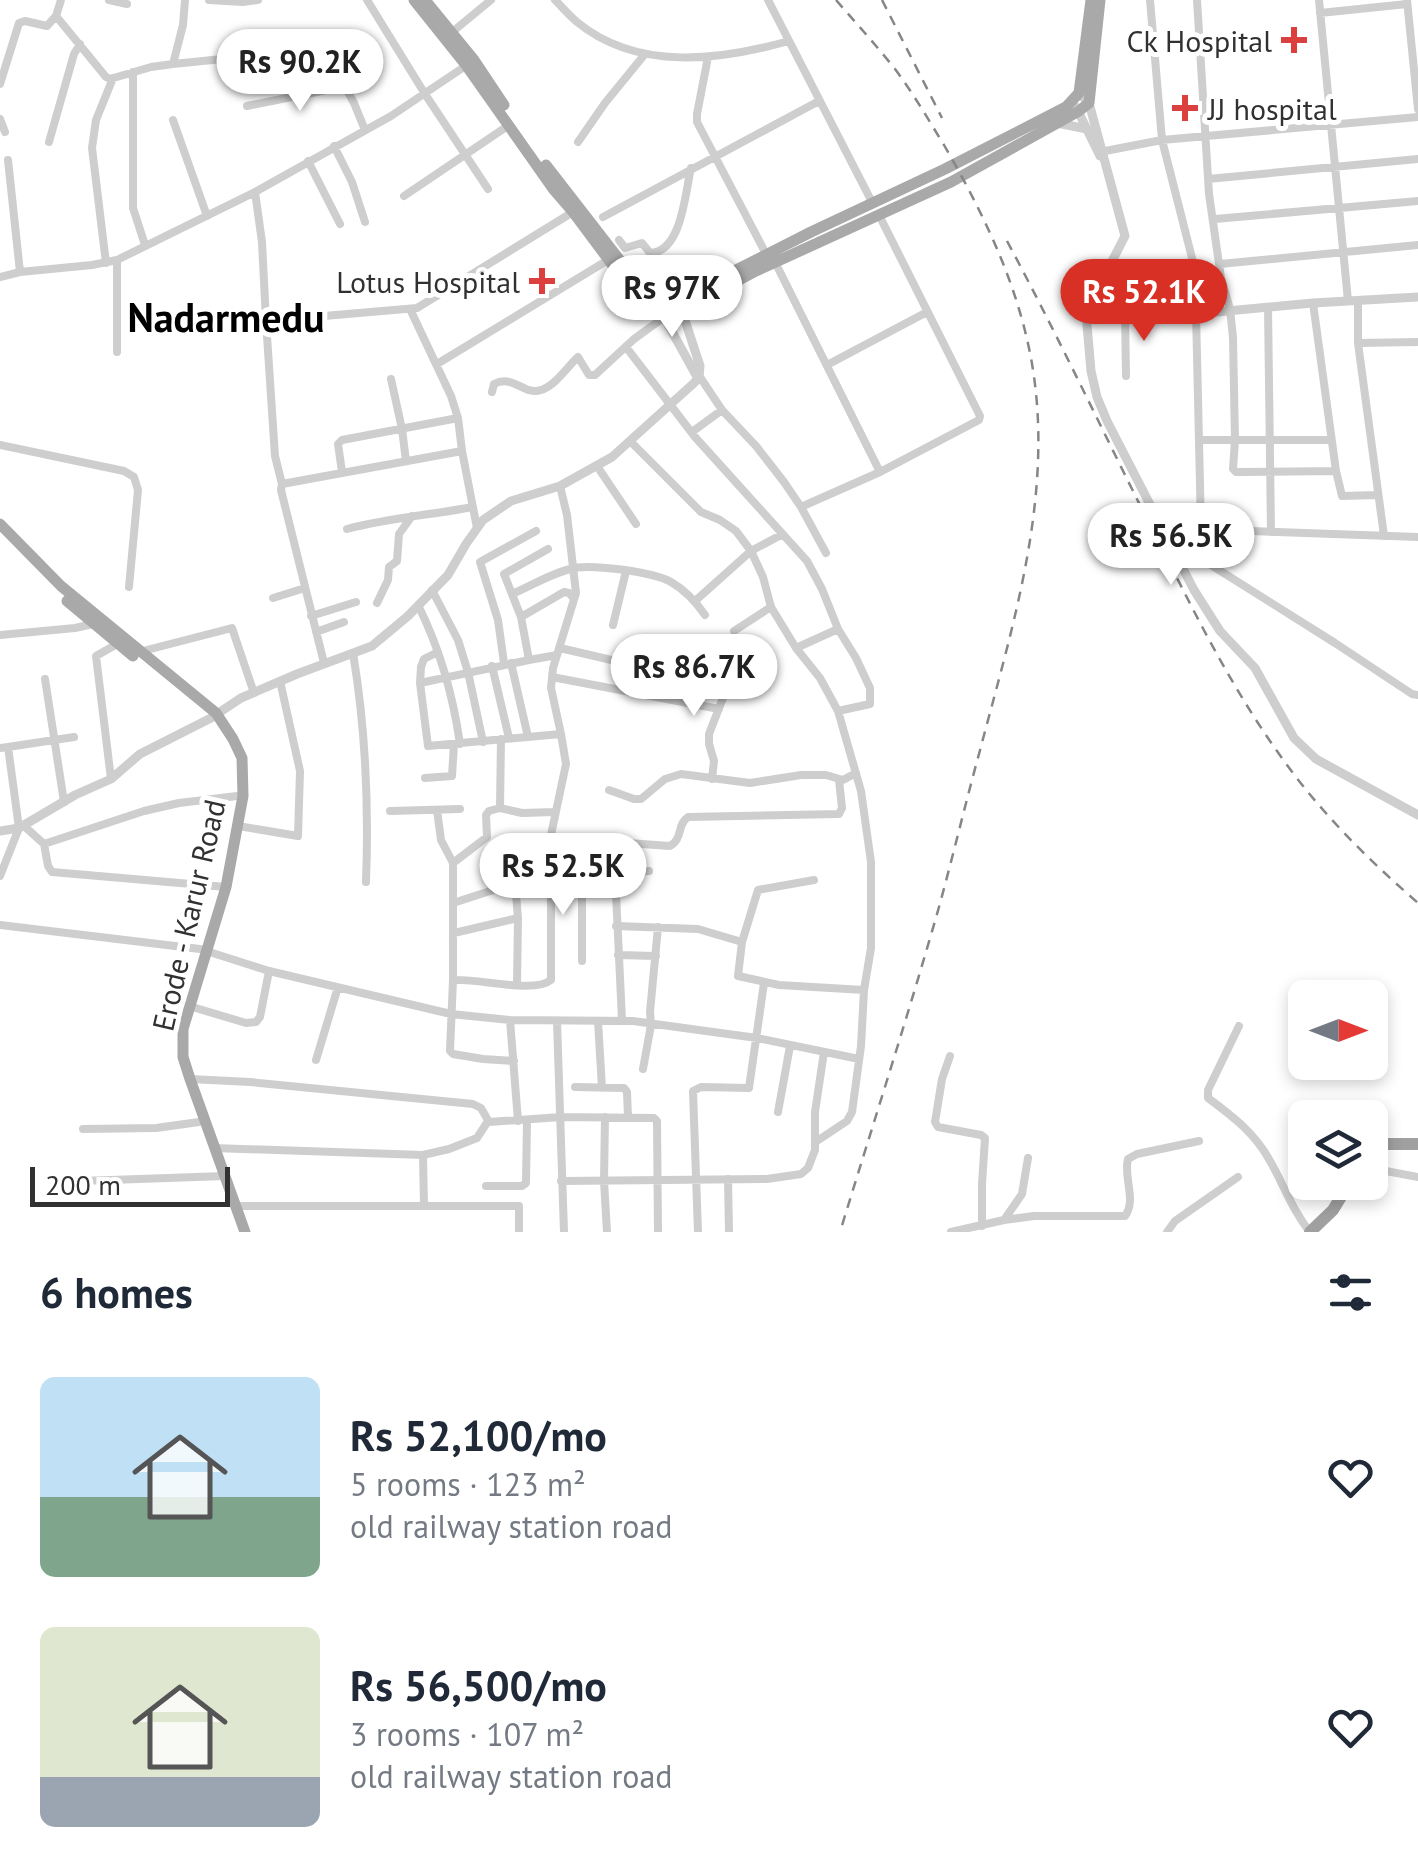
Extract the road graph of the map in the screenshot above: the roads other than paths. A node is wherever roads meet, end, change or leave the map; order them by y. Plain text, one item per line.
1 (61, 0) edge
2 (109, 0) edge
3 (184, 0) edge
4 (209, 0) edge
5 (258, 0) edge
6 (367, 0) edge
7 (414, 0) edge
8 (426, 0) edge
9 (554, 0) edge
10 (768, 0) edge
11 (1091, 0) edge
12 (1100, 0) edge
13 (1150, 0) edge
14 (1196, 0) edge
15 (1318, 0) edge
16 (487, 2) edge
17 (1407, 2) edge
18 (127, 4) dead end
19 (1320, 13) junction
20 (56, 16) junction
21 (1413, 29) edge
22 (451, 33) junction
23 (789, 42) junction
24 (80, 44) junction
25 (323, 47) dead end
26 (646, 54) junction
27 (242, 57) dead end
28 (708, 57) junction
29 (470, 63) junction
30 (173, 64) junction
31 (133, 72) junction
32 (113, 78) junction
33 (0, 84) edge
34 (346, 86) junction
35 (425, 94) junction
36 (819, 101) junction
37 (1080, 102) junction
38 (246, 106) dead end
39 (1418, 109) edge
40 (1418, 117) edge
41 (0, 119) edge
42 (173, 120) dead end
43 (1057, 124) junction
44 (509, 125) junction
45 (1331, 125) junction
46 (1087, 129) junction
47 (364, 130) junction
48 (4, 132) dead end
49 (1207, 136) junction
50 (1162, 140) junction
51 (49, 142) dead end
52 (578, 142) dead end
53 (334, 146) junction
54 (466, 154) junction
55 (1100, 154) junction
56 (714, 156) junction
57 (1418, 159) edge
58 (8, 160) dead end
59 (308, 161) junction
60 (1333, 167) junction
61 (691, 168) junction
62 (1208, 178) junction
63 (488, 189) dead end
64 (256, 192) junction
65 (404, 196) dead end
66 (1418, 201) edge
67 (1339, 208) junction
68 (876, 210) junction
69 (573, 212) junction
70 (208, 216) junction
71 (602, 217) dead end
72 (1214, 219) junction
73 (365, 222) dead end
74 (340, 224) dead end
75 (619, 240) dead end
76 (145, 245) junction
77 (1418, 245) edge
78 (1344, 253) junction
79 (770, 258) junction
80 (117, 260) junction
81 (608, 260) junction
82 (106, 263) junction
83 (1220, 264) junction
84 (20, 272) junction
85 (0, 277) edge
86 (1418, 297) edge
87 (656, 298) junction
88 (1353, 301) junction
89 (1313, 302) junction
90 (680, 305) junction
91 (1268, 308) junction
92 (410, 309) junction
93 (1230, 309) junction
94 (927, 312) junction
95 (1200, 312) junction
96 (1125, 313) junction
97 (1088, 314) junction
98 (662, 316) junction
99 (266, 321) junction
100 (1418, 342) edge
101 (1358, 343) junction
102 (626, 347) junction
103 (116, 352) dead end
104 (437, 364) junction
105 (827, 365) junction
106 (1126, 376) dead end
107 (697, 377) junction
108 (390, 379) dead end
109 (492, 392) dead end
110 (670, 404) junction
111 (722, 410) junction
112 (458, 418) junction
113 (402, 430) junction
114 (692, 432) junction
115 (1271, 439) junction
116 (1200, 440) junction
117 (1235, 440) junction
118 (1331, 440) junction
119 (630, 441) junction
120 (0, 446) edge
121 (462, 451) junction
122 (406, 461) junction
123 (597, 466) junction
124 (1271, 470) junction
125 (1336, 471) junction
126 (342, 472) junction
127 (880, 472) junction
128 (282, 484) junction
129 (560, 486) junction
130 (1377, 495) junction
131 (472, 507) junction
132 (801, 507) junction
133 (412, 516) junction
134 (0, 524) edge
135 (636, 524) dead end
136 (477, 528) junction
137 (1162, 528) junction
138 (1200, 528) junction
139 (347, 529) dead end
140 (536, 531) dead end
141 (1271, 532) junction
142 (0, 533) edge
143 (782, 536) junction
144 (1384, 536) junction
145 (1418, 537) edge
146 (1173, 548) junction
147 (548, 549) dead end
148 (751, 552) junction
149 (826, 553) dead end
150 (573, 567) junction
151 (626, 571) junction
152 (128, 587) dead end
153 (305, 588) junction
154 (432, 590) junction
155 (512, 594) junction
156 (273, 598) dead end
157 (574, 598) junction
158 (695, 601) junction
159 (356, 602) dead end
160 (377, 603) dead end
161 (418, 605) junction
162 (771, 607) junction
163 (706, 615) dead end
164 (311, 616) junction
165 (520, 616) junction
166 (344, 622) dead end
167 (92, 624) junction
168 (613, 625) dead end
169 (838, 628) junction
170 (734, 631) dead end
171 (316, 632) junction
172 (0, 635) edge
173 (117, 644) junction
174 (796, 648) junction
175 (139, 652) junction
176 (438, 652) junction
177 (558, 652) junction
178 (353, 653) junction
179 (529, 660) junction
180 (324, 663) junction
181 (508, 663) junction
182 (492, 666) junction
183 (468, 672) junction
184 (734, 672) dead end
185 (446, 677) junction
186 (552, 677) junction
187 (45, 678) dead end
188 (701, 680) dead end
189 (280, 682) junction
190 (420, 684) junction
191 (254, 692) junction
192 (1418, 695) edge
193 (718, 709) junction
194 (838, 711) junction
195 (214, 716) junction
196 (560, 734) junction
197 (74, 737) dead end
198 (528, 737) junction
199 (505, 738) junction
200 (54, 741) junction
201 (483, 742) junction
202 (457, 744) junction
203 (4, 748) edge
204 (856, 773) junction
205 (425, 778) dead end
206 (111, 779) junction
207 (712, 779) junction
208 (839, 780) junction
209 (609, 790) dead end
210 (236, 796) junction
211 (64, 802) junction
212 (500, 808) junction
213 (460, 809) dead end
214 (437, 810) junction
215 (390, 811) dead end
216 (555, 812) junction
217 (1418, 816) edge
218 (21, 826) junction
219 (238, 826) junction
220 (0, 831) edge
221 (44, 844) junction
222 (551, 849) junction
223 (453, 863) junction
224 (615, 872) junction
225 (649, 872) dead end
226 (582, 875) junction
227 (0, 876) edge
228 (550, 876) junction
229 (814, 880) dead end
230 (366, 882) dead end
231 (514, 882) junction
232 (222, 887) junction
233 (453, 903) junction
234 (518, 918) junction
235 (0, 925) edge
236 (616, 926) junction
237 (658, 927) junction
238 (454, 934) junction
239 (742, 942) junction
240 (204, 950) junction
241 (618, 955) junction
242 (656, 956) junction
243 (582, 962) dead end
244 (269, 971) junction
245 (453, 980) junction
246 (764, 983) junction
247 (517, 984) junction
248 (338, 988) junction
249 (864, 990) junction
250 (189, 1006) junction
251 (451, 1014) junction
252 (510, 1020) junction
253 (622, 1020) junction
254 (557, 1021) junction
255 (598, 1021) junction
256 (652, 1025) junction
257 (1239, 1026) dead end
258 (757, 1038) junction
259 (790, 1046) junction
260 (824, 1052) junction
261 (950, 1056) dead end
262 (316, 1060) dead end
263 (859, 1060) junction
264 (514, 1061) junction
265 (643, 1069) dead end
266 (190, 1079) junction
267 (575, 1087) dead end
268 (602, 1088) junction
269 (778, 1112) dead end
270 (561, 1117) junction
271 (605, 1117) junction
272 (628, 1117) junction
273 (522, 1120) junction
274 (488, 1121) junction
275 (199, 1122) junction
276 (83, 1130) dead end
277 (817, 1141) junction
278 (1199, 1141) dead end
279 (1388, 1144) edge
280 (1418, 1144) edge
281 (214, 1148) junction
282 (423, 1155) junction
283 (1028, 1158) dead end
284 (1388, 1172) edge
285 (222, 1176) junction
286 (1238, 1177) dead end
287 (1418, 1178) edge
288 (696, 1179) junction
289 (728, 1179) junction
290 (659, 1180) junction
291 (562, 1181) junction
292 (81, 1182) dead end
293 (604, 1182) junction
294 (486, 1186) dead end
295 (1339, 1200) edge
296 (235, 1206) junction
297 (424, 1206) junction
298 (1004, 1220) junction
299 (982, 1226) junction
300 (242, 1232) edge
301 (518, 1232) edge
302 (564, 1232) edge
303 (608, 1232) edge
304 (658, 1232) edge
305 (698, 1232) edge
306 (730, 1232) edge
307 (951, 1232) edge
308 (1167, 1232) edge
309 (1310, 1232) edge

1 - 20 street
2 - 18 street
3 - 30 street
4 - 5 street
6 - 35 street
7 - 29 main road
8 - 22 main road
9 - 26 street
10 - 23 street
11 - 37 main road
12 - 37 main road
13 - 50 street
14 - 49 street
15 - 19 street
16 - 22 street
17 - 19 street
17 - 21 street
19 - 45 street
20 - 24 street
20 - 33 street
21 - 39 street
22 - 29 main road
23 - 28 street
23 - 36 street
24 - 32 street
24 - 51 street
25 - 34 street
26 - 28 street
26 - 52 street
27 - 30 street
28 - 56 street
29 - 35 street
29 - 44 main road
29 - 87 main road
30 - 31 street
31 - 32 street
31 - 76 street
32 - 82 street
34 - 38 street
34 - 47 street
35 - 47 street
35 - 54 street
36 - 56 street
36 - 68 street
37 - 43 main road
37 - 46 street
37 - 55 street
37 - 68 main road
40 - 45 street
41 - 48 street
42 - 70 street
43 - 46 street
43 - 68 main road
44 - 54 street
44 - 69 main road
45 - 49 street
45 - 60 street
46 - 55 street
47 - 53 street
49 - 50 street
49 - 62 street
50 - 55 street
50 - 95 street
53 - 59 street
53 - 73 street
54 - 63 street
54 - 65 street
55 - 97 street
56 - 61 street
56 - 79 street
57 - 60 street
58 - 84 street
59 - 64 street
59 - 74 street
60 - 62 street
60 - 67 street
61 - 71 street
61 - 75 street
62 - 72 street
64 - 70 street
64 - 99 street
66 - 67 street
67 - 72 street
67 - 78 street
68 - 79 main road
68 - 94 street
69 - 81 main road
69 - 92 street
70 - 76 street
72 - 83 street
76 - 80 street
77 - 78 street
78 - 83 street
78 - 88 street
79 - 90 main road
79 - 105 street
80 - 82 street
80 - 103 street
81 - 98 main road
81 - 104 street
82 - 84 street
83 - 93 street
84 - 85 street
86 - 88 street
87 - 90 main road
87 - 98 street
88 - 89 street
88 - 101 street
89 - 91 street
89 - 118 street
90 - 98 main road
90 - 107 street
91 - 93 street
91 - 115 street
92 - 99 street
92 - 104 street
93 - 95 street
93 - 117 street
94 - 105 street
94 - 127 street
95 - 96 street
95 - 116 street
96 - 97 street
96 - 106 street
97 - 137 street
98 - 102 street
98 - 107 street
99 - 128 street
100 - 101 street
101 - 130 street
102 - 109 street
102 - 110 street
104 - 112 street
105 - 127 street
107 - 110 street
107 - 111 street
108 - 113 street
110 - 114 street
110 - 119 street
111 - 114 street
111 - 132 street
112 - 113 street
112 - 121 street
113 - 122 street
113 - 126 street
114 - 143 street
115 - 117 street
115 - 118 street
115 - 124 street
116 - 117 street
116 - 138 street
117 - 124 street
118 - 125 street
119 - 123 street
119 - 148 street
120 - 152 street
121 - 122 street
121 - 131 street
122 - 126 street
123 - 129 street
123 - 135 street
124 - 125 street
124 - 141 street
125 - 130 street
126 - 128 street
127 - 132 street
128 - 153 street
129 - 136 street
129 - 150 street
130 - 144 street
131 - 133 street
131 - 136 street
132 - 149 street
133 - 139 street
133 - 160 street
134 - 175 main road, Erode - Karur Road
136 - 154 street
137 - 138 street
137 - 146 street
138 - 141 street
140 - 181 street
141 - 144 street
142 - 167 main road, Erode - Karur Road
143 - 148 street
143 - 169 street
144 - 145 street
146 - 192 street
146 - 217 street
147 - 155 street
148 - 158 street
148 - 162 street
150 - 151 street
150 - 155 street
150 - 157 street
151 - 158 street
151 - 168 street
153 - 156 street
153 - 164 street
154 - 161 street
154 - 183 street
155 - 165 street
157 - 165 street
157 - 177 street
158 - 163 street
159 - 164 street
161 - 176 street
161 - 178 street
162 - 170 street
162 - 174 street
164 - 171 street
165 - 179 street
166 - 171 street
167 - 172 street
167 - 173 main road, Erode - Karur Road
169 - 174 street
169 - 194 street
171 - 180 street
173 - 195 main road, Erode - Karur Road
173 - 206 street
174 - 194 street
175 - 191 street
175 - 195 main road, Erode - Karur Road
176 - 185 street
176 - 190 street
177 - 179 street
177 - 186 street
177 - 188 street
178 - 180 street
178 - 230 street
179 - 181 street
180 - 189 street
181 - 182 street
181 - 198 street
182 - 183 street
182 - 199 street
183 - 185 street
183 - 201 street
184 - 193 street
185 - 190 street
185 - 202 street
186 - 193 street
186 - 196 street
187 - 200 street
189 - 191 street
189 - 219 street
190 - 202 street
191 - 195 street
193 - 207 street
194 - 204 street
195 - 206 street
195 - 210 main road, Erode - Karur Road
195 - 219 main road, Erode - Karur Road
196 - 198 street
196 - 216 street
197 - 200 street
198 - 199 street
199 - 201 street
199 - 212 street
200 - 203 street
200 - 211 street
201 - 202 street
202 - 205 street
203 - 218 street
204 - 208 street
204 - 249 street
206 - 211 street
207 - 208 street
207 - 209 street
208 - 222 street
210 - 221 street
210 - 232 main road, Erode - Karur Road
211 - 218 street
212 - 216 street
212 - 223 street
213 - 214 street
214 - 215 street
214 - 223 street
216 - 222 street
218 - 220 street
218 - 221 street
218 - 227 street
219 - 232 main road, Erode - Karur Road
221 - 232 street
222 - 228 street
223 - 233 street
224 - 225 street
224 - 226 street
224 - 236 street
226 - 228 street
226 - 243 street
228 - 231 street
228 - 247 street
229 - 239 street
231 - 233 street
231 - 234 street
232 - 240 main road, Erode - Karur Road
233 - 238 street
234 - 238 street
234 - 247 street
235 - 240 street
236 - 237 street
236 - 241 street
237 - 239 street
237 - 242 street
238 - 245 street
239 - 246 street
240 - 244 street
240 - 250 main road, Erode - Karur Road
240 - 275 main road, Erode - Karur Road
241 - 242 street
241 - 253 street
242 - 256 street
244 - 248 street
244 - 250 street
245 - 247 street
245 - 251 street
246 - 249 street
246 - 258 street
248 - 251 street
248 - 262 street
249 - 263 street
250 - 266 main road, Erode - Karur Road
251 - 252 street
251 - 264 street
252 - 254 street
252 - 264 street
253 - 255 street
253 - 256 street
254 - 255 street
254 - 270 street
255 - 268 street
256 - 258 street
256 - 265 street
257 - 309 street
258 - 259 street
258 - 288 street
259 - 260 street
259 - 269 street
260 - 263 street
260 - 277 street
261 - 299 street
263 - 277 street
264 - 273 street
266 - 274 street
266 - 281 main road, Erode - Karur Road
267 - 268 street
268 - 272 street
270 - 271 street
270 - 273 street
270 - 291 street
271 - 272 street
271 - 293 street
272 - 290 street
273 - 274 street
273 - 294 street
274 - 282 street
275 - 276 street
275 - 285 main road, Erode - Karur Road
277 - 289 street
278 - 298 street
279 - 280 highway
281 - 282 street
281 - 285 main road, Erode - Karur Road
282 - 297 street
283 - 298 street
284 - 287 street
285 - 292 street
285 - 296 main road, Erode - Karur Road
285 - 300 main road, Erode - Karur Road
286 - 308 street
288 - 289 street
288 - 290 street
288 - 305 street
289 - 306 street
290 - 293 street
290 - 304 street
291 - 293 street
291 - 302 street
293 - 303 street
295 - 309 highway
296 - 297 street
296 - 300 main road, Erode - Karur Road
297 - 301 street
298 - 299 street
299 - 307 street

